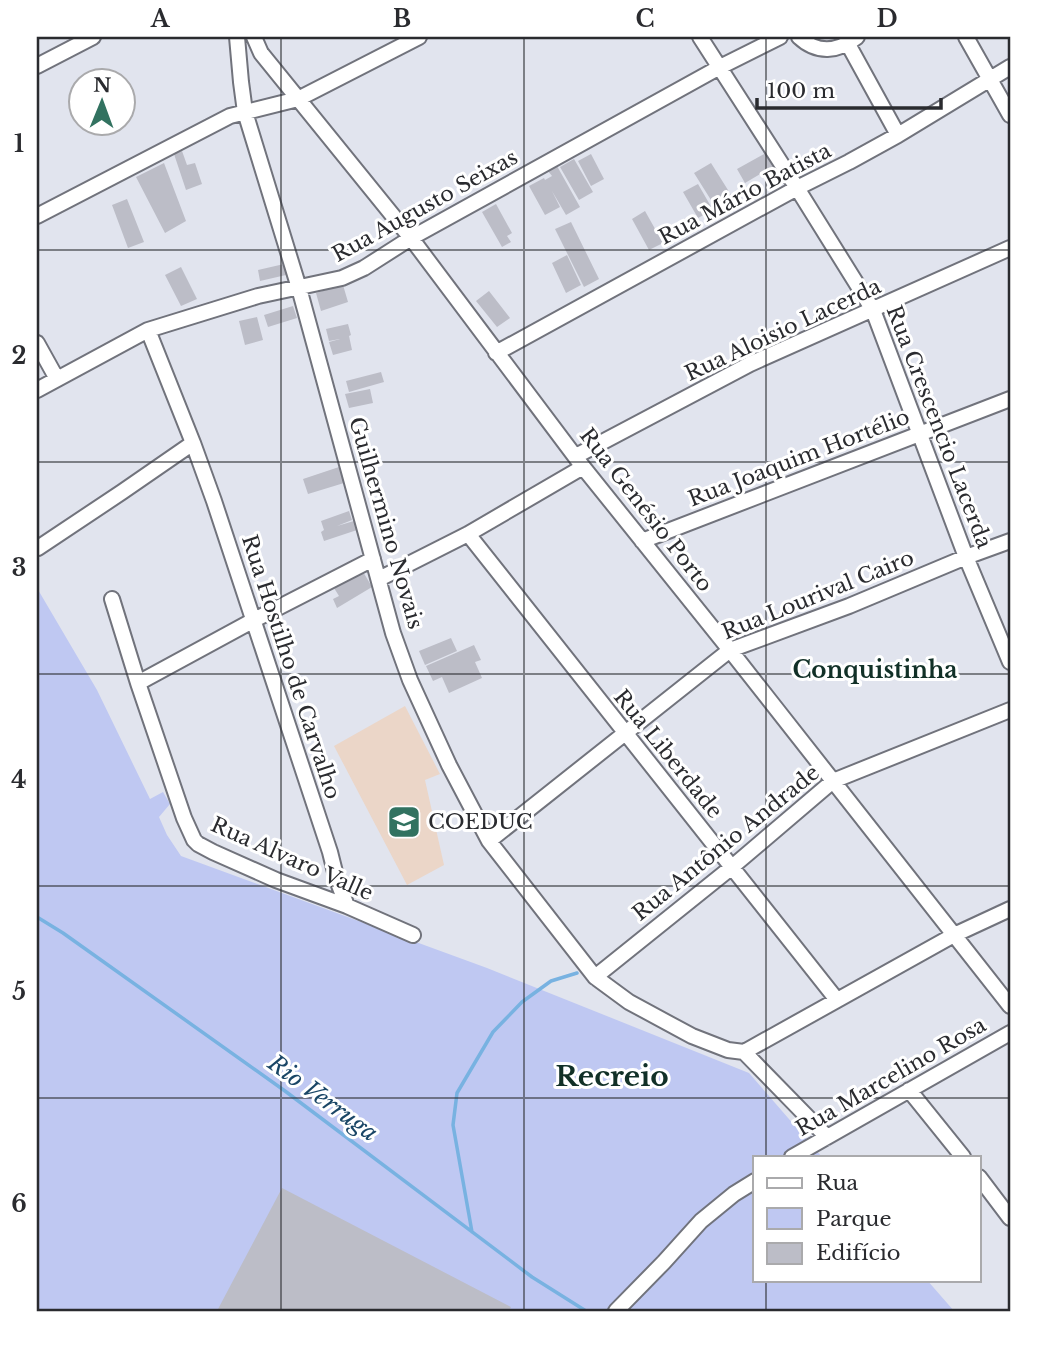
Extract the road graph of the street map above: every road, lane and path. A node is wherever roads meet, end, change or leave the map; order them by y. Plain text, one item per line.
1 (93, 37) edge
2 (237, 37) edge
3 (254, 37) edge
4 (419, 37) edge
5 (701, 37) edge
6 (780, 37) edge
7 (799, 37) edge
8 (966, 37) edge
9 (852, 40) edge
10 (37, 66) edge
11 (720, 67) junction
12 (1010, 67) edge
13 (990, 78) junction
14 (298, 99) junction
15 (246, 112) junction
16 (1010, 115) edge
17 (898, 135) junction
18 (797, 188) junction
19 (37, 216) edge
20 (411, 238) junction
21 (1010, 248) edge
22 (299, 288) junction
23 (873, 310) junction
24 (148, 330) junction
25 (37, 343) edge
26 (496, 353) junction
27 (57, 379) junction
28 (37, 390) edge
29 (1010, 398) edge
30 (920, 433) junction
31 (193, 443) junction
32 (579, 461) junction
33 (468, 534) junction
34 (642, 541) junction
35 (1010, 541) edge
36 (38, 548) edge
37 (966, 557) junction
38 (373, 559) junction
39 (379, 579) junction
40 (113, 599) dead end
41 (254, 620) junction
42 (730, 650) junction
43 (1010, 662) edge
44 (138, 683) junction
45 (1010, 710) edge
46 (626, 734) junction
47 (833, 780) junction
48 (489, 841) junction
49 (732, 867) junction
50 (347, 906) junction
51 (1010, 909) edge
52 (413, 935) dead end
53 (954, 935) junction
54 (595, 977) junction
55 (836, 1000) junction
56 (1010, 1006) edge
57 (1010, 1033) edge
58 (744, 1052) junction
59 (909, 1090) junction
60 (827, 1137) junction
61 (794, 1156) edge
62 (962, 1156) edge
63 (981, 1180) edge
64 (753, 1182) edge
65 (1010, 1218) edge
66 (616, 1311) edge

1 - 10 street
2 - 15 street, Guilhermino Novais
3 - 14 street, Rua Genésio Porto
4 - 14 street
5 - 11 street, Rua Crescencio Lacerda
6 - 11 street, Rua Augusto Seixas
7 - 9 street
8 - 13 street
9 - 17 street
11 - 18 street, Rua Crescencio Lacerda
11 - 20 street, Rua Augusto Seixas
12 - 13 street, Rua Mário Batista
13 - 16 street
13 - 17 street, Rua Mário Batista
14 - 15 street
14 - 20 street, Rua Genésio Porto
15 - 19 street
15 - 22 street, Guilhermino Novais
17 - 18 street, Rua Mário Batista
18 - 23 street, Rua Crescencio Lacerda
18 - 26 street, Rua Mário Batista
20 - 22 street, Rua Augusto Seixas
20 - 26 street, Rua Genésio Porto
21 - 23 street, Rua Aloisio Lacerda
22 - 24 street, Rua Augusto Seixas
22 - 38 street, Guilhermino Novais
23 - 30 street, Rua Crescencio Lacerda
23 - 32 street, Rua Aloisio Lacerda
24 - 27 street, Rua Augusto Seixas
24 - 31 street, Rua Hostilho de Carvalho
25 - 27 street
26 - 32 street, Rua Genésio Porto
27 - 28 street, Rua Augusto Seixas
29 - 30 street, Rua Joaquim Hortélio
30 - 34 street, Rua Joaquim Hortélio
30 - 37 street, Rua Crescencio Lacerda
31 - 36 street
31 - 41 street, Rua Hostilho de Carvalho
32 - 33 street, Rua Aloisio Lacerda
32 - 34 street, Rua Genésio Porto
33 - 39 street, Rua Aloisio Lacerda
33 - 46 street, Rua Liberdade
34 - 42 street, Rua Genésio Porto
35 - 37 street, Rua Lourival Cairo
37 - 42 street, Rua Lourival Cairo
37 - 43 street, Rua Crescencio Lacerda
38 - 39 street, Guilhermino Novais
38 - 41 street
39 - 48 street, Guilhermino Novais
40 - 44 street, Rua Alvaro Valle
41 - 44 street
41 - 50 street, Rua Hostilho de Carvalho
42 - 46 street, Rua Lourival Cairo
42 - 47 street, Rua Genésio Porto
44 - 50 street, Rua Alvaro Valle
45 - 47 street, Rua Antônio Andrade
46 - 48 street, Rua Lourival Cairo
46 - 49 street, Rua Liberdade
47 - 49 street, Rua Antônio Andrade
47 - 53 street, Rua Genésio Porto
48 - 54 street, Guilhermino Novais
49 - 54 street, Rua Antônio Andrade
49 - 55 street, Rua Liberdade
50 - 52 street, Rua Alvaro Valle
51 - 53 street
53 - 55 street
53 - 56 street, Rua Genésio Porto
54 - 58 street, Guilhermino Novais
55 - 58 street
57 - 59 street, Rua Marcelino Rosa
58 - 60 street
59 - 60 street, Rua Marcelino Rosa
59 - 62 street
60 - 61 street, Rua Marcelino Rosa
63 - 65 street
64 - 66 street

